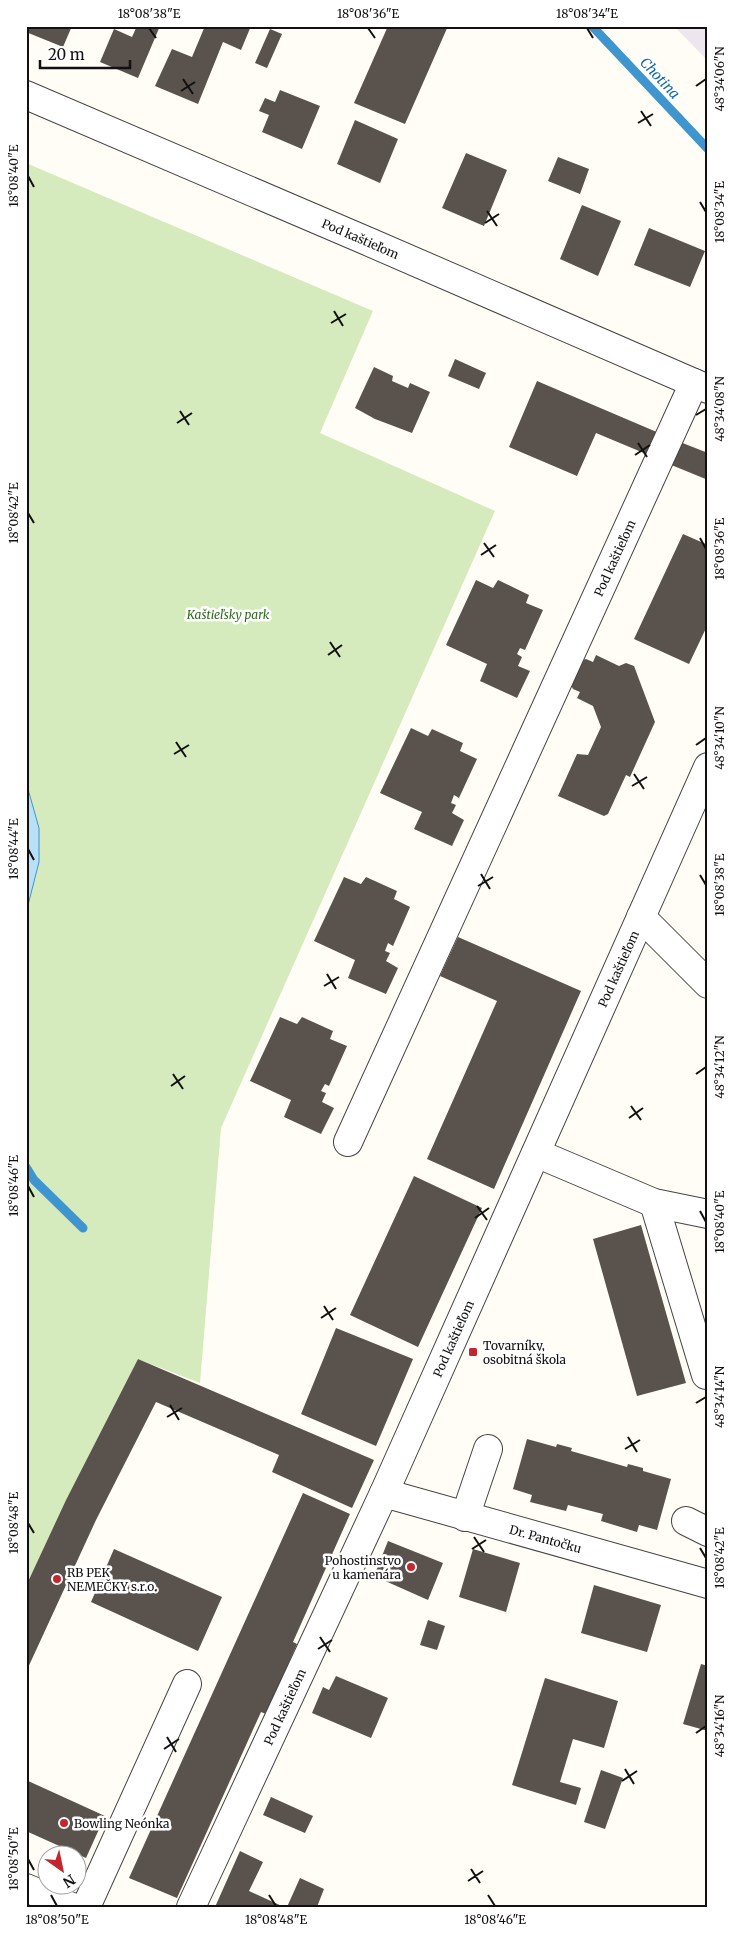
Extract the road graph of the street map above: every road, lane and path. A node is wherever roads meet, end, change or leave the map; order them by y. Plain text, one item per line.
1 (26, 95) edge
2 (701, 386) edge
3 (708, 767) edge
4 (697, 819) edge
5 (641, 916) junction
6 (708, 984) edge
7 (348, 1142) dead end
8 (536, 1153) junction
9 (654, 1203) junction
10 (708, 1214) edge
11 (706, 1375) dead end
12 (488, 1449) dead end
13 (384, 1493) junction
14 (465, 1517) junction
15 (708, 1584) edge
16 (187, 1684) dead end
17 (26, 1888) edge
18 (72, 1907) edge
19 (86, 1907) edge
20 (192, 1907) edge

1 - 2 street, Pod kaštieľom
2 - 7 street, Pod kaštieľom
3 - 4 street, Pod kaštieľom
4 - 5 street, Pod kaštieľom
5 - 6 street
5 - 8 street, Pod kaštieľom
8 - 9 street
8 - 13 street, Pod kaštieľom
9 - 10 street
9 - 11 street
12 - 14 street
13 - 14 street, Dr. Pantočku
13 - 20 street, Pod kaštieľom
14 - 15 street, Dr. Pantočku
16 - 19 street
17 - 18 street

